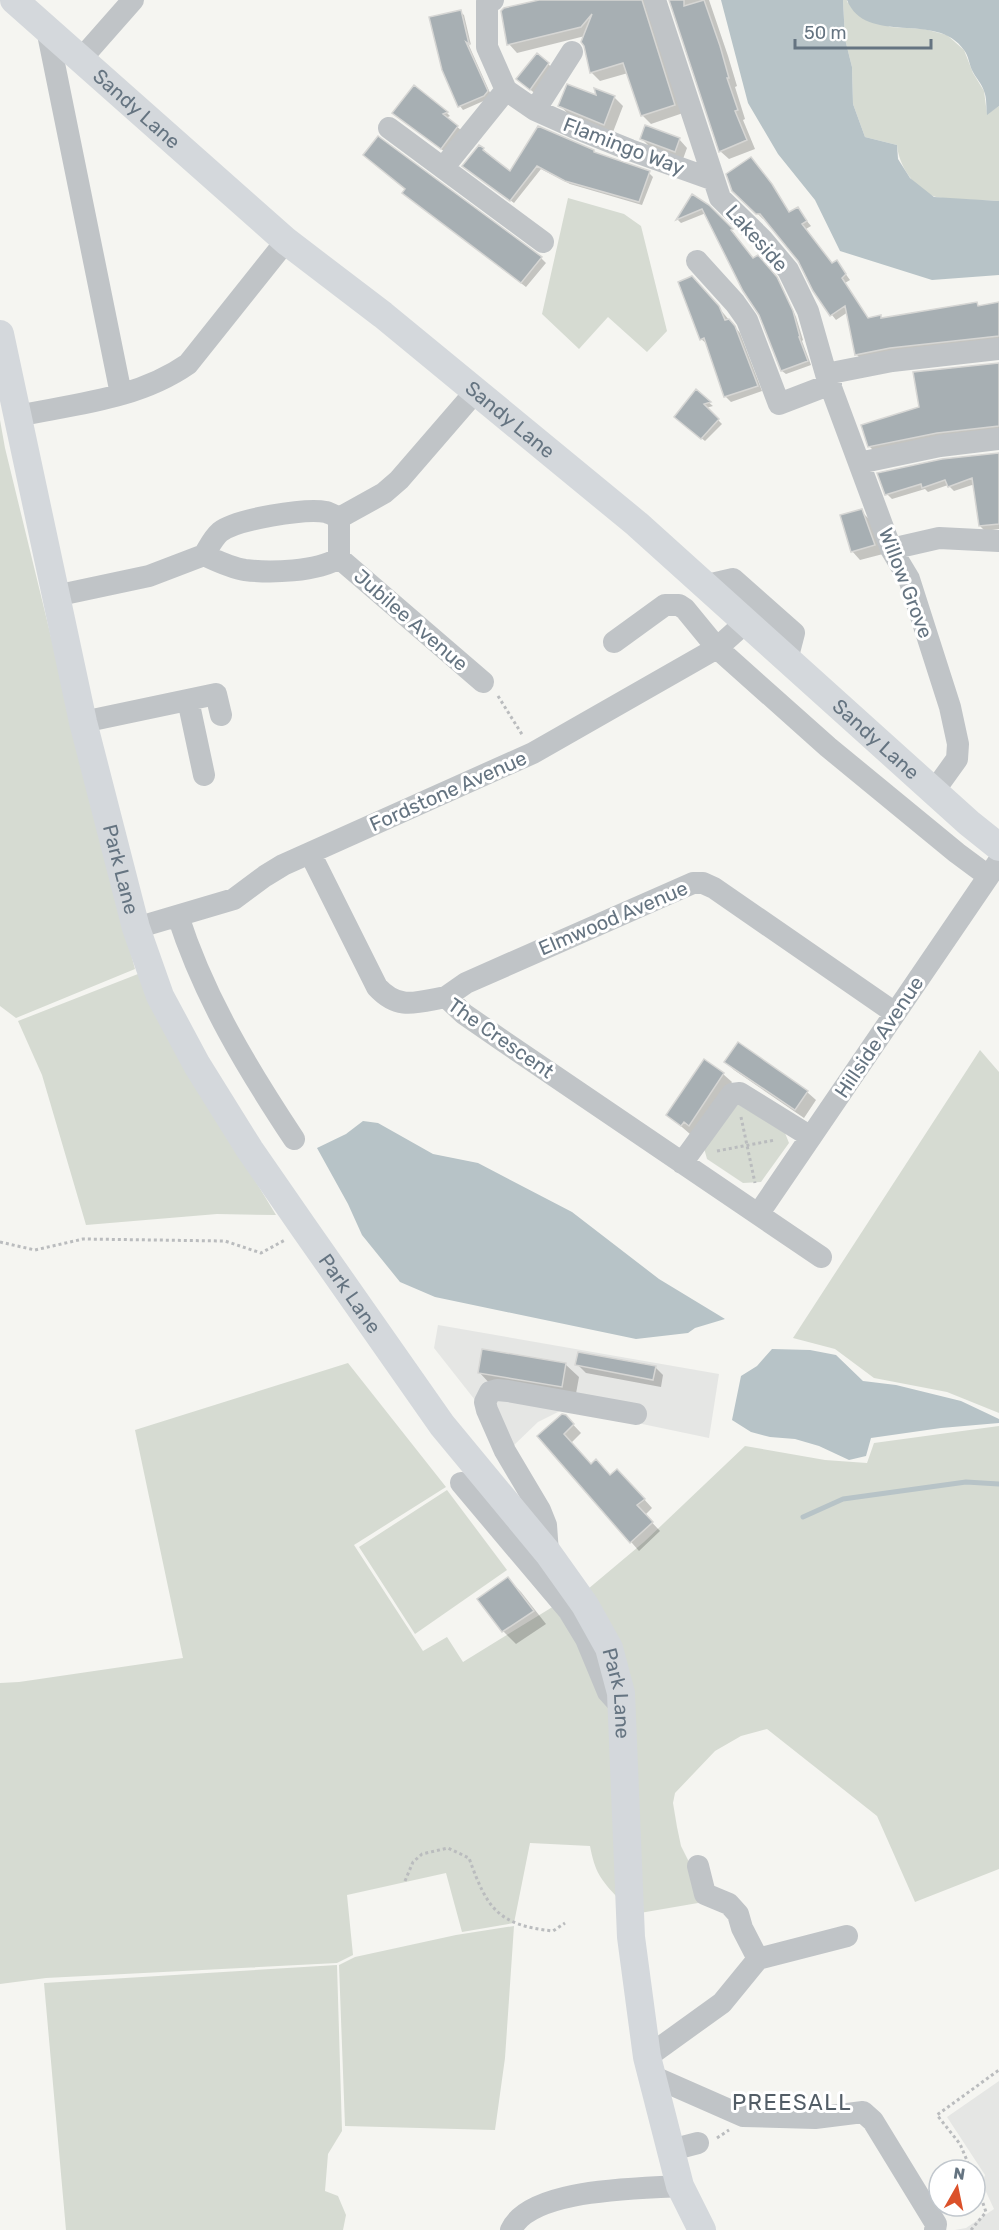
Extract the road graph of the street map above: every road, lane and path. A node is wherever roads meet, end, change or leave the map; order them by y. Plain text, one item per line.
1 (14, 0) edge
2 (133, 0) edge
3 (493, 0) edge
4 (655, 0) edge
5 (47, 29) junction
6 (572, 52) dead end
7 (81, 58) junction
8 (506, 90) junction
9 (535, 110) junction
10 (390, 128) dead end
11 (443, 168) junction
12 (714, 180) junction
13 (286, 241) junction
14 (543, 242) dead end
15 (697, 261) dead end
16 (0, 334) edge
17 (999, 349) edge
18 (828, 379) junction
19 (476, 391) junction
20 (121, 394) junction
21 (17, 416) junction
22 (999, 439) edge
23 (859, 463) junction
24 (339, 518) junction
25 (999, 541) edge
26 (891, 549) junction
27 (204, 555) junction
28 (339, 558) junction
29 (707, 585) junction
30 (55, 596) junction
31 (746, 622) junction
32 (614, 642) dead end
33 (717, 648) junction
34 (787, 660) junction
35 (483, 682) joint
36 (188, 700) junction
37 (221, 715) dead end
38 (83, 722) junction
39 (533, 753) junction
40 (204, 775) dead end
41 (934, 791) junction
42 (999, 847) edge
43 (310, 853) junction
44 (994, 868) edge
45 (178, 916) junction
46 (136, 928) junction
47 (446, 997) junction
48 (895, 1013) junction
49 (740, 1114) dead end
50 (811, 1137) junction
51 (294, 1138) dead end
52 (778, 1139) dead end
53 (747, 1145) junction
54 (715, 1151) dead end
55 (682, 1163) junction
56 (755, 1183) dead end
57 (759, 1213) junction
58 (304, 1228) junction
59 (0, 1242) edge
60 (821, 1257) dead end
61 (636, 1414) dead end
62 (461, 1483) dead end
63 (548, 1553) junction
64 (622, 1707) junction
65 (699, 1866) dead end
66 (405, 1881) dead end
67 (565, 1923) dead end
68 (847, 1936) dead end
69 (759, 1959) junction
70 (650, 2067) junction
71 (999, 2070) edge
72 (743, 2116) junction
73 (684, 2147) junction
74 (966, 2158) edge
75 (680, 2186) junction
76 (981, 2218) edge
77 (935, 2227) edge
78 (511, 2230) edge
79 (702, 2230) edge
80 (971, 2230) edge

1 - 5 main road, Sandy Lane
2 - 7 street
3 - 8 street
4 - 12 street, Lakeside
5 - 7 main road, Sandy Lane
5 - 20 street
6 - 9 street
7 - 13 main road, Sandy Lane
8 - 9 street, Flamingo Way
8 - 11 street
9 - 12 street, Flamingo Way
10 - 11 street
11 - 14 street
12 - 18 street, Lakeside
13 - 19 main road, Sandy Lane
13 - 20 street
15 - 18 street
16 - 21 main road, Park Lane
17 - 18 street
18 - 23 street, Willow Grove
19 - 24 street
19 - 29 main road, Sandy Lane
20 - 21 street
21 - 30 main road, Park Lane
22 - 23 street
23 - 26 street, Willow Grove
24 - 27 street
24 - 28 street
25 - 26 street
26 - 41 street, Willow Grove
27 - 28 street
27 - 30 street
28 - 35 street, Jubilee Avenue
29 - 31 main road, Sandy Lane
29 - 34 street
30 - 38 main road, Park Lane
31 - 33 street, Fordstone Avenue
31 - 34 main road, Sandy Lane
32 - 33 street, Sandy Lane
33 - 39 street, Fordstone Avenue
33 - 44 street, Sandy Lane
34 - 41 main road, Sandy Lane
35 - 39 path
36 - 37 street
36 - 38 street
36 - 40 street
38 - 46 main road, Park Lane
39 - 43 street, Fordstone Avenue
41 - 42 main road, Sandy Lane
43 - 45 street, Fordstone Avenue
43 - 47 street, The Crescent
44 - 48 street, Hillside Avenue
45 - 46 street, Fordstone Avenue
45 - 51 street
46 - 58 main road, Park Lane
47 - 48 street, Elmwood Avenue
47 - 55 street, The Crescent
48 - 50 street, Hillside Avenue
49 - 53 path
50 - 55 street
50 - 57 street, Hillside Avenue
52 - 53 path
53 - 54 path
53 - 56 path
55 - 57 street, The Crescent
57 - 60 street, The Crescent
58 - 59 path
58 - 63 main road, Park Lane
61 - 63 street
62 - 64 street
63 - 64 main road, Park Lane
64 - 70 main road, Park Lane
65 - 69 street
66 - 67 path
68 - 69 street
69 - 70 street
70 - 72 street
70 - 73 main road, Park Lane
71 - 74 path
72 - 73 path
72 - 77 street
73 - 75 main road, Park Lane
75 - 78 street
75 - 79 main road, Park Lane
76 - 80 path

